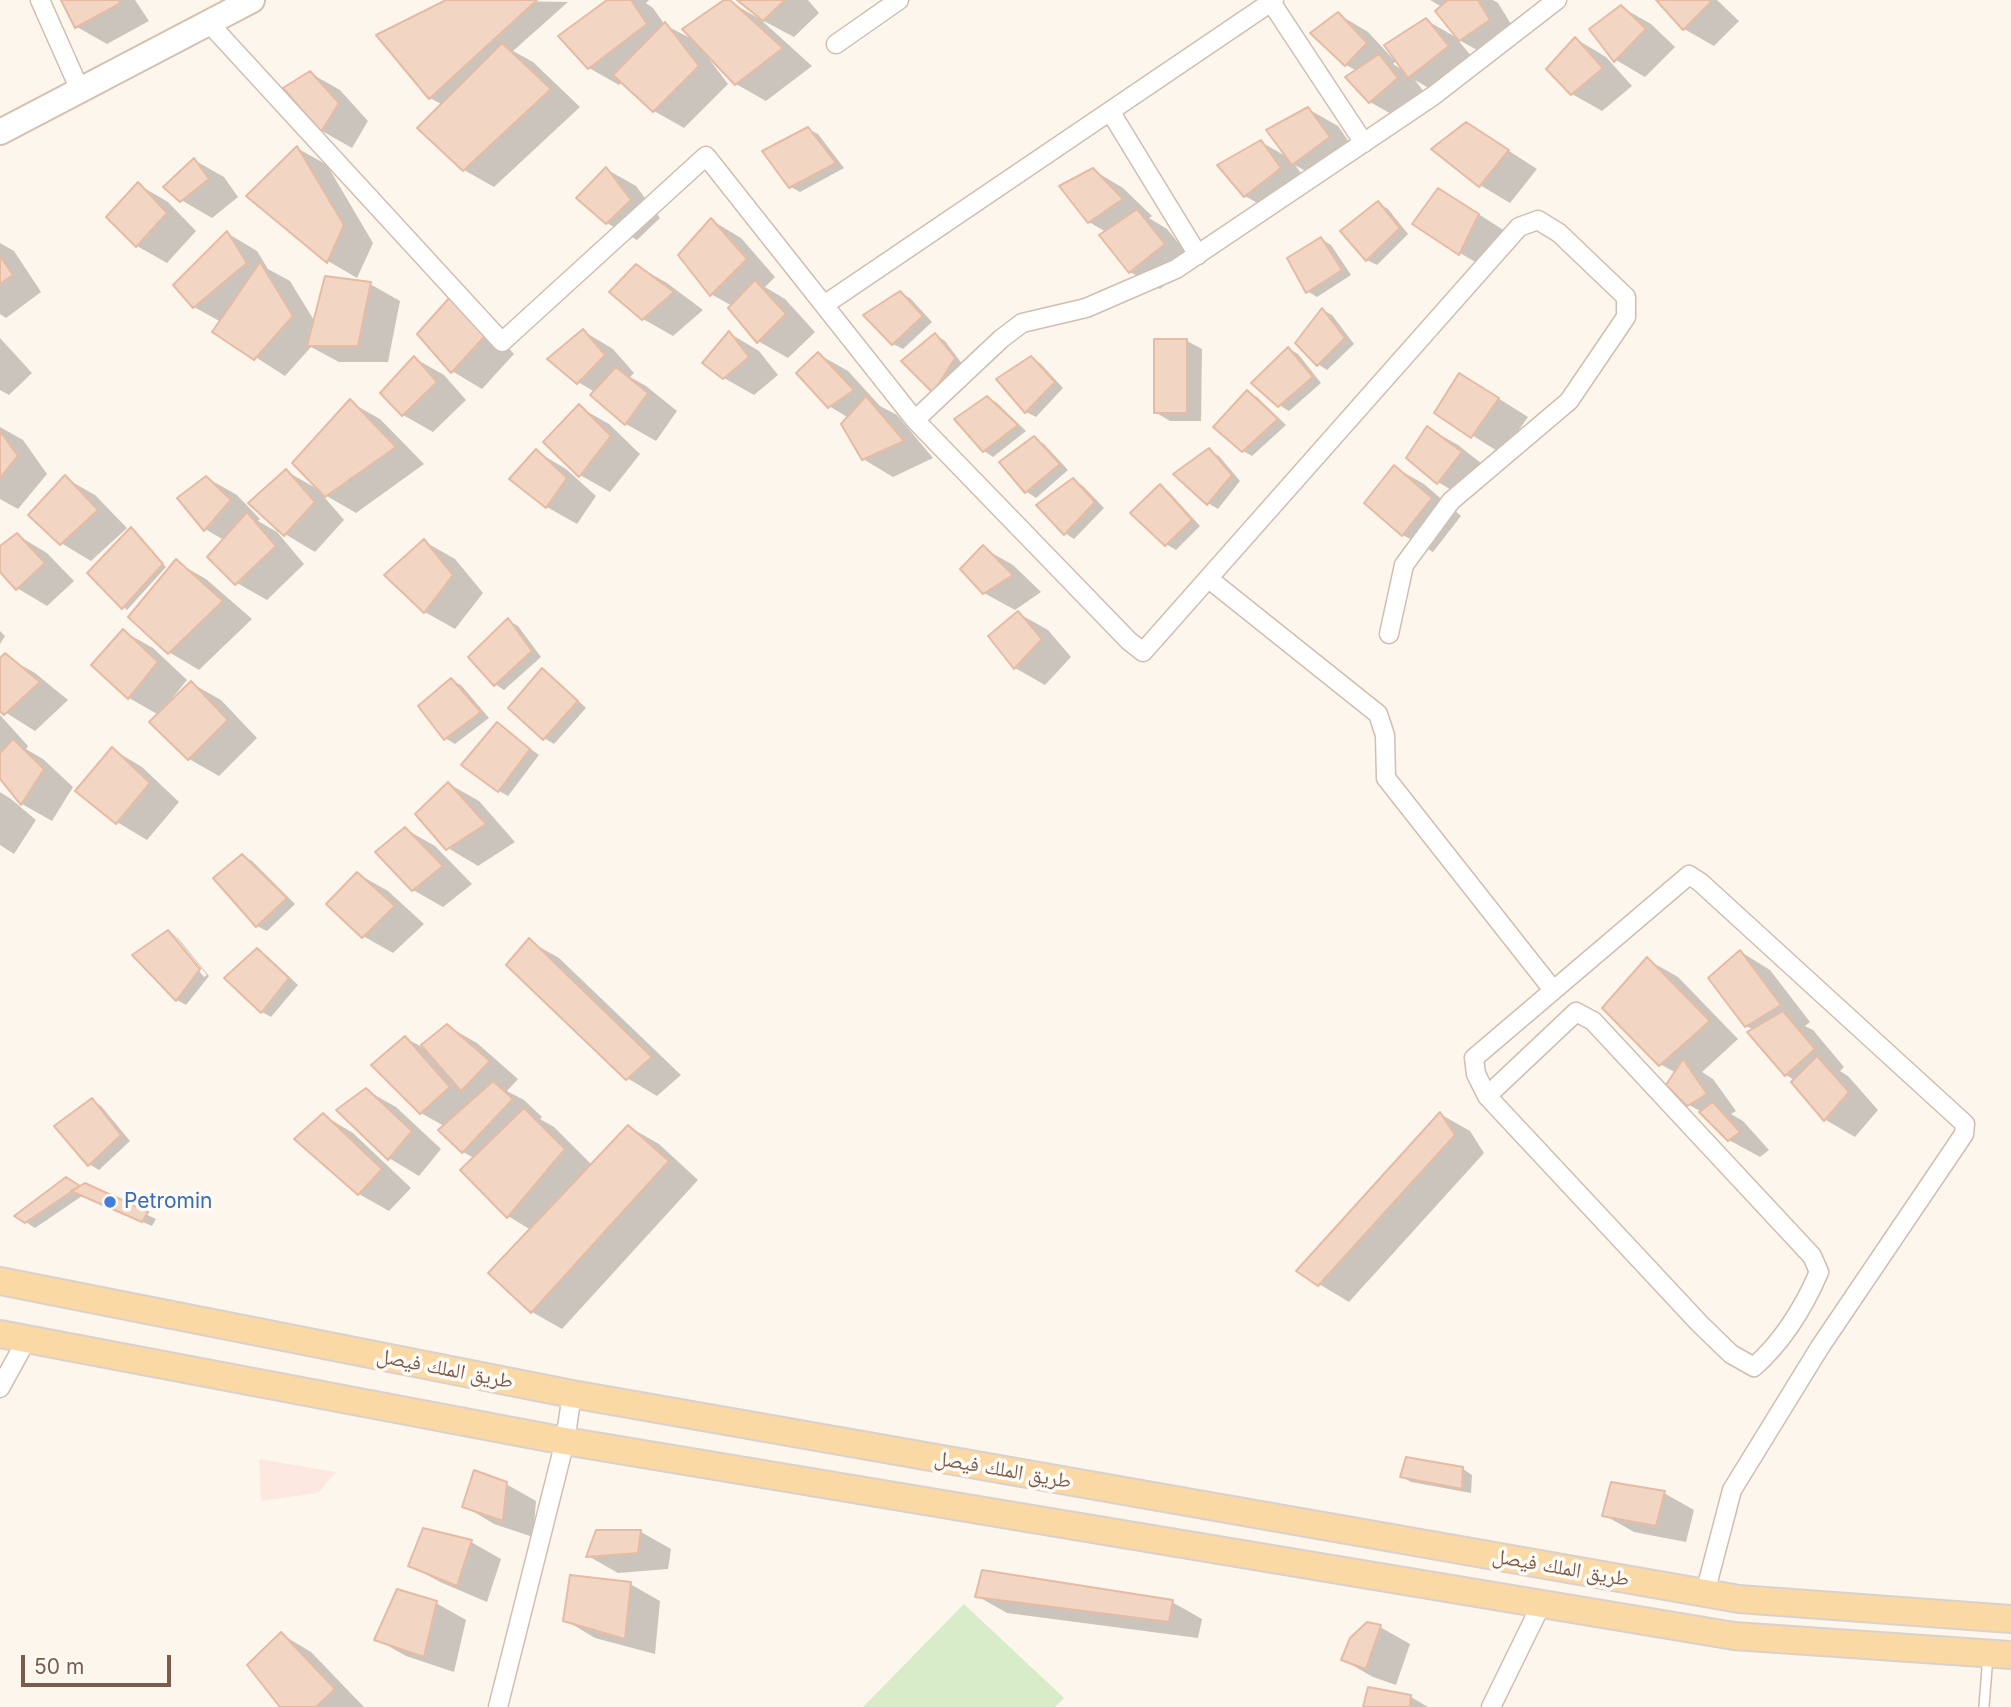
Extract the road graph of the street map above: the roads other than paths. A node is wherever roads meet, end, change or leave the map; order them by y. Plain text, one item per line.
1 (40, 0) edge
2 (252, 0) edge
3 (899, 0) edge
4 (1557, 0) edge
5 (1272, 1) edge
6 (208, 22) junction
7 (836, 44) dead end
8 (80, 90) junction
9 (1110, 111) junction
10 (0, 132) edge
11 (1364, 143) junction
12 (1198, 255) junction
13 (824, 305) junction
14 (915, 421) junction
15 (1209, 579) junction
16 (1389, 634) dead end
17 (1553, 990) junction
18 (1487, 1096) junction
19 (0, 1281) edge
20 (0, 1334) edge
21 (27, 1339) junction
22 (0, 1388) edge
23 (572, 1394) junction
24 (565, 1441) junction
25 (1705, 1593) junction
26 (1541, 1605) junction
27 (2011, 1619) edge
28 (1999, 1654) edge
29 (498, 1707) edge
30 (1491, 1707) edge
31 (1984, 1707) edge

1 - 8 street
2 - 6 street
3 - 7 street
4 - 11 street
5 - 9 street
5 - 11 street
6 - 8 street
6 - 13 street
8 - 10 street
9 - 12 street
9 - 13 street
11 - 12 street
12 - 14 street
13 - 14 street
14 - 15 street
15 - 16 street
15 - 17 street
17 - 18 street
17 - 25 street
18 - 18 street
19 - 23 main road, طريق الملك فيصل
20 - 21 main road, طريق الملك فيصل
21 - 22 street
21 - 24 main road, طريق الملك فيصل
23 - 24 street
23 - 25 main road, طريق الملك فيصل
24 - 26 main road, طريق الملك فيصل
24 - 29 street
25 - 27 main road, طريق الملك فيصل
26 - 28 main road, طريق الملك فيصل
26 - 30 street
28 - 31 lane

